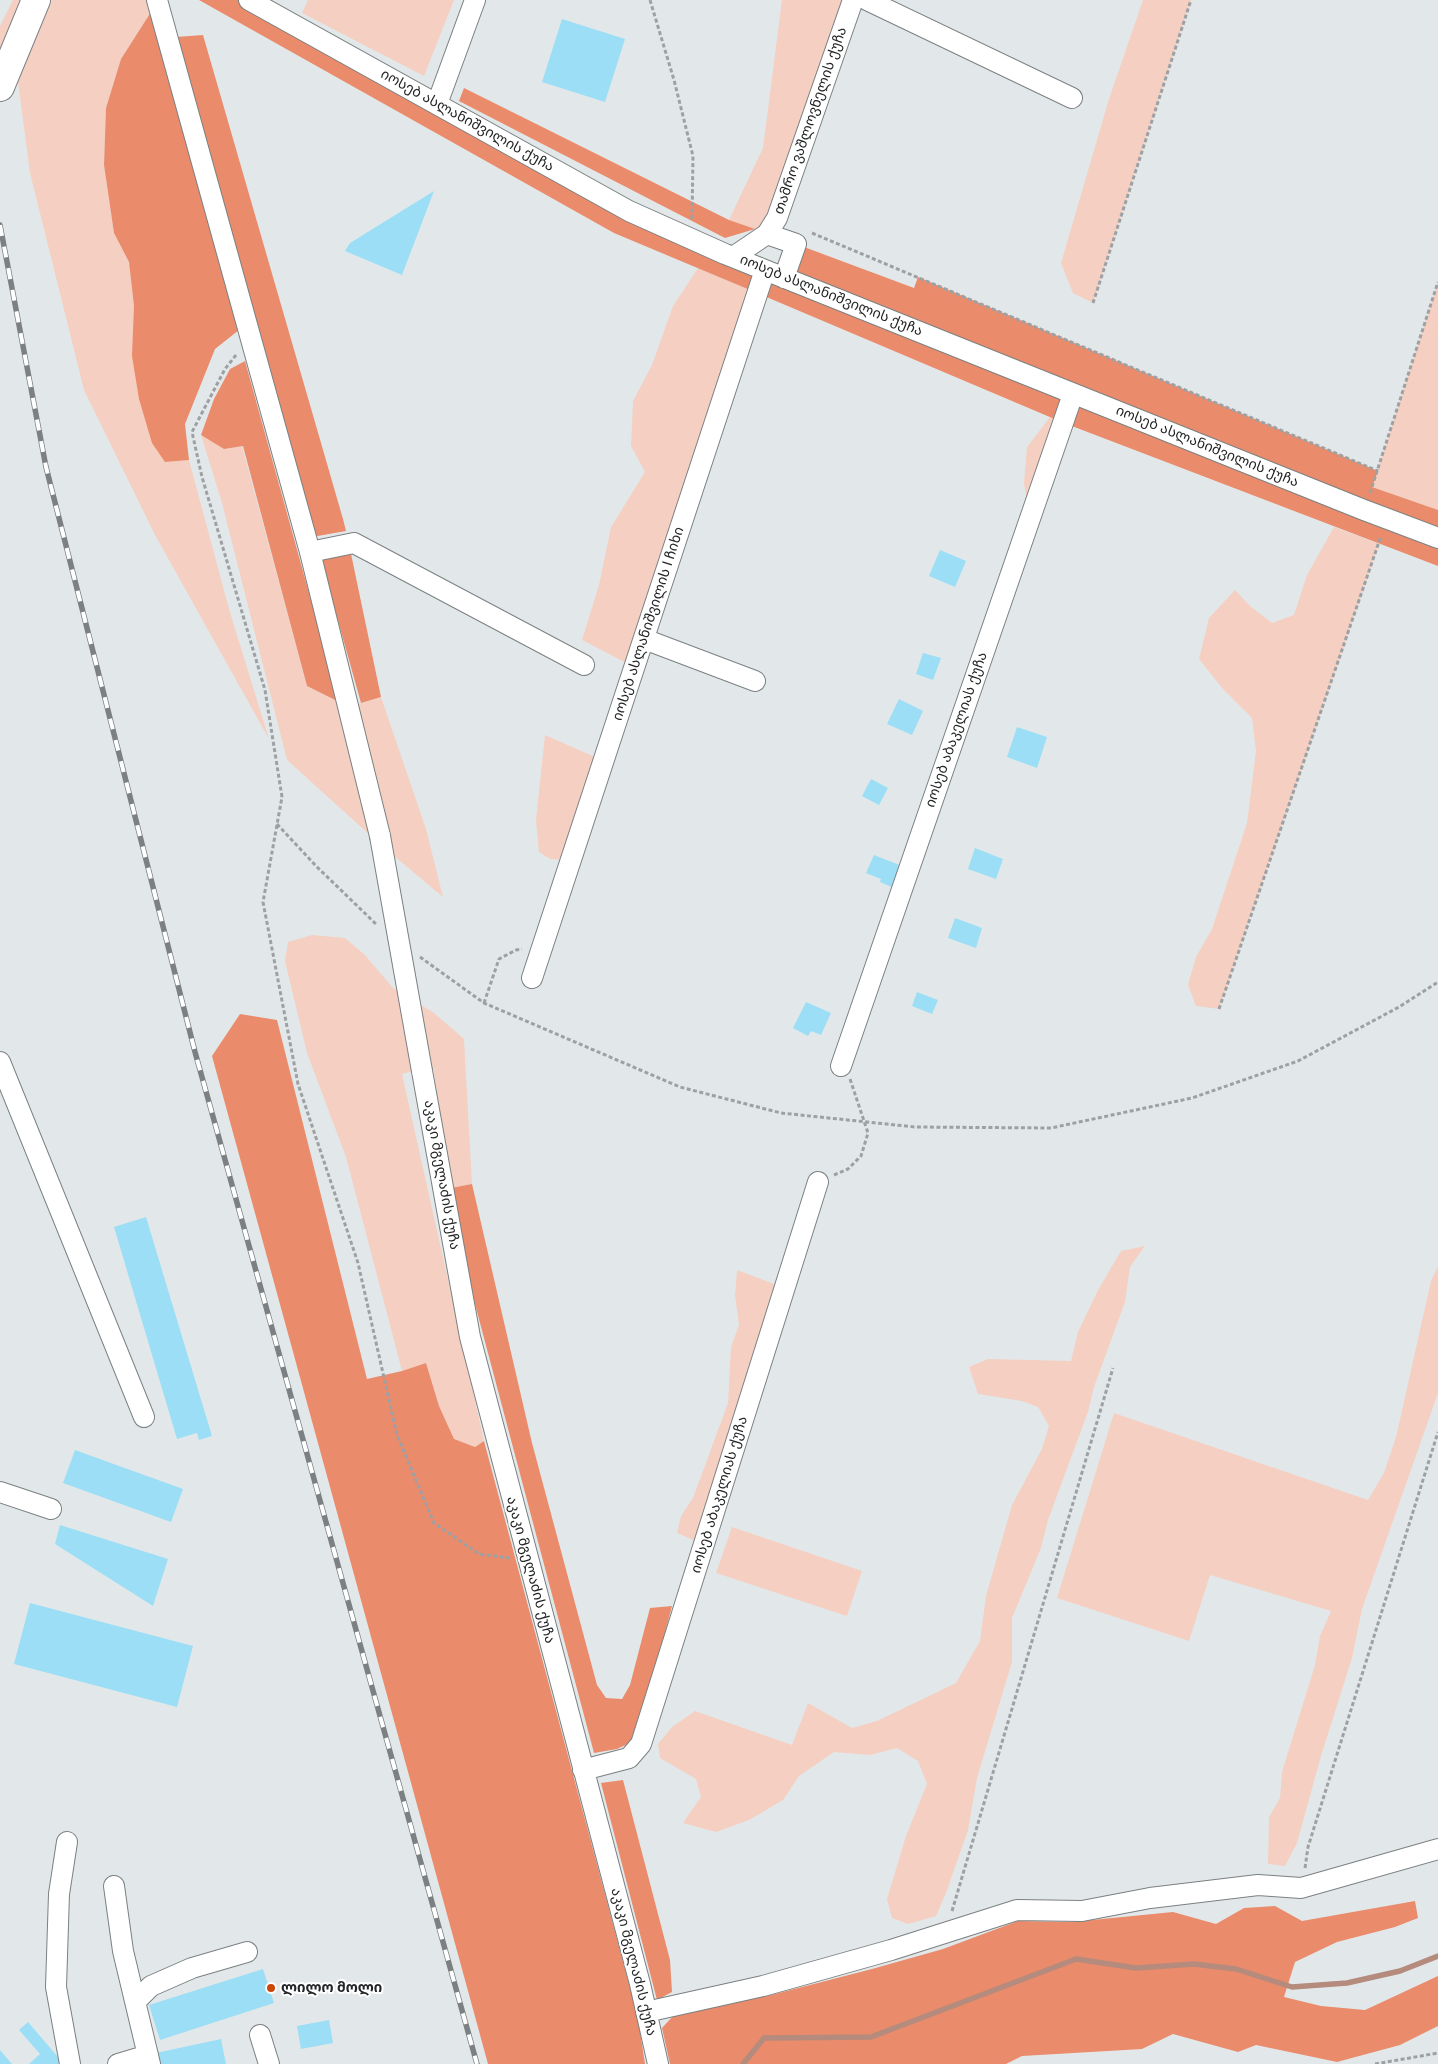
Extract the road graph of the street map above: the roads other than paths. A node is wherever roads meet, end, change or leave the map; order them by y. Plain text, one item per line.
1 (36, 0) edge
2 (157, 0) edge
3 (249, 0) edge
4 (475, 0) edge
5 (853, 0) edge
6 (867, 0) edge
7 (0, 86) edge
8 (1072, 98) dead end
9 (437, 104) junction
10 (772, 226) junction
11 (733, 257) junction
12 (765, 270) junction
13 (784, 278) junction
14 (1073, 394) junction
15 (1438, 538) edge
16 (310, 552) junction
17 (644, 639) junction
18 (584, 665) dead end
19 (755, 681) dead end
20 (532, 978) dead end
21 (0, 1062) edge
22 (841, 1066) road end
23 (818, 1182) road end
24 (144, 1417) dead end
25 (0, 1492) edge
26 (51, 1509) dead end
27 (583, 1770) junction
28 (67, 1842) dead end
29 (1438, 1848) edge
30 (114, 1886) dead end
31 (247, 1952) dead end
32 (136, 2001) junction
33 (646, 2012) junction
34 (260, 2035) dead end
35 (149, 2059) edge
36 (70, 2064) edge
37 (118, 2064) edge
38 (269, 2064) edge
39 (658, 2064) edge

1 - 7 highway
2 - 16 street, აკაკი მგელაძის ქუჩა
3 - 9 street, იოსებ ასლანიშვილის ქუჩა
4 - 9 street
5 - 10 street, თამრო ვაშლოვნელის ქუჩა
6 - 8 street
9 - 11 street, იოსებ ასლანიშვილის ქუჩა
10 - 11 street
10 - 13 street
11 - 12 street, იოსებ ასლანიშვილის ქუჩა
12 - 13 street, იოსებ ასლანიშვილის ქუჩა
12 - 17 street, იოსებ ასლანიშვილის I ჩიხი
13 - 14 street, იოსებ ასლანიშვილის ქუჩა
14 - 15 street, იოსებ ასლანიშვილის ქუჩა
14 - 22 street, იოსებ აბაკელიას ქუჩა
16 - 18 street
16 - 27 street, აკაკი მგელაძის ქუჩა, bridge
17 - 19 street
17 - 20 street, იოსებ ასლანიშვილის I ჩიხი
21 - 24 street
23 - 27 street, იოსებ აბაკელიას ქუჩა
25 - 26 street
27 - 33 street, აკაკი მგელაძის ქუჩა
28 - 36 street
29 - 33 street
30 - 32 street
31 - 32 street
32 - 35 street
33 - 39 street, აკაკი მგელაძის ქუჩა
34 - 38 street
35 - 37 street

